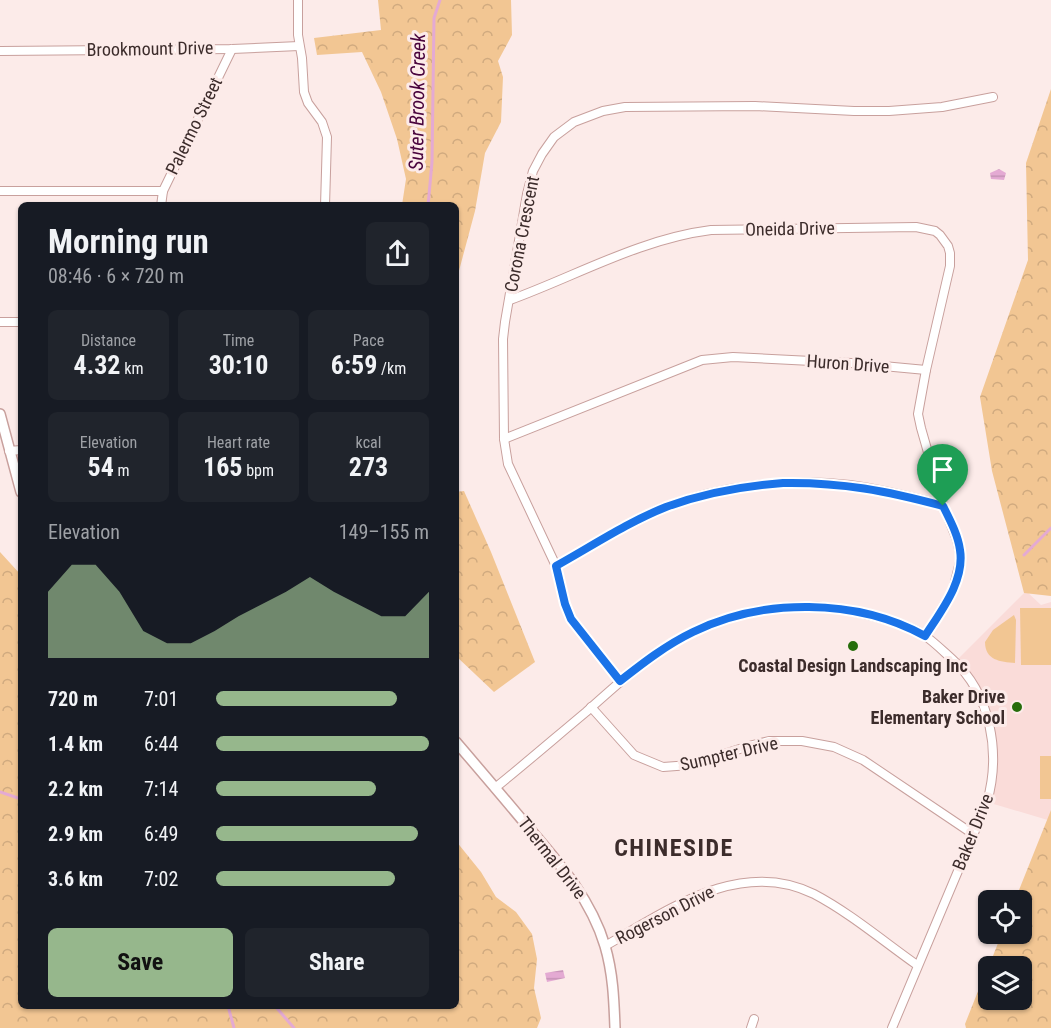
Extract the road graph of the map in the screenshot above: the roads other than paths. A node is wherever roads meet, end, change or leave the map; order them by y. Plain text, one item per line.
1 (298, 0) edge
2 (299, 46) junction
3 (232, 49) junction
4 (0, 51) edge
5 (993, 97) dead end
6 (0, 190) edge
7 (163, 191) junction
8 (162, 202) edge
9 (326, 202) edge
10 (510, 300) junction
11 (0, 322) edge
12 (18, 322) edge
13 (926, 370) junction
14 (0, 414) edge
15 (504, 440) junction
16 (18, 450) edge
17 (9, 451) junction
18 (18, 482) edge
19 (943, 506) junction
20 (556, 566) junction
21 (925, 636) junction
22 (620, 681) junction
23 (591, 707) junction
24 (459, 746) edge
25 (495, 788) junction
26 (973, 834) junction
27 (605, 946) junction
28 (917, 965) junction
29 (754, 1019) dead end
30 (615, 1028) edge
31 (752, 1028) edge
32 (892, 1028) edge

1 - 2 street
2 - 3 street, Brookmount Drive
2 - 9 street
3 - 4 street, Brookmount Drive
3 - 7 street, Palermo Street
5 - 10 street, Corona Crescent
6 - 7 street
7 - 8 street, Palermo Street
10 - 13 street, Oneida Drive
10 - 15 street, Corona Crescent
11 - 12 street
13 - 15 street, Huron Drive
13 - 19 street
14 - 17 street
15 - 20 street, Corona Crescent
16 - 17 street
17 - 18 street
19 - 20 street
19 - 21 street
20 - 22 street, Corona Crescent
21 - 22 street, Baker Drive
21 - 26 street, Baker Drive
22 - 23 street, Baker Drive
23 - 25 street, Baker Drive
23 - 26 street, Sumpter Drive
24 - 25 street, Thermal Drive
25 - 27 street, Thermal Drive
26 - 28 street, Baker Drive
27 - 28 street, Rogerson Drive
27 - 30 street, Thermal Drive
28 - 32 street, Baker Drive
29 - 31 street

